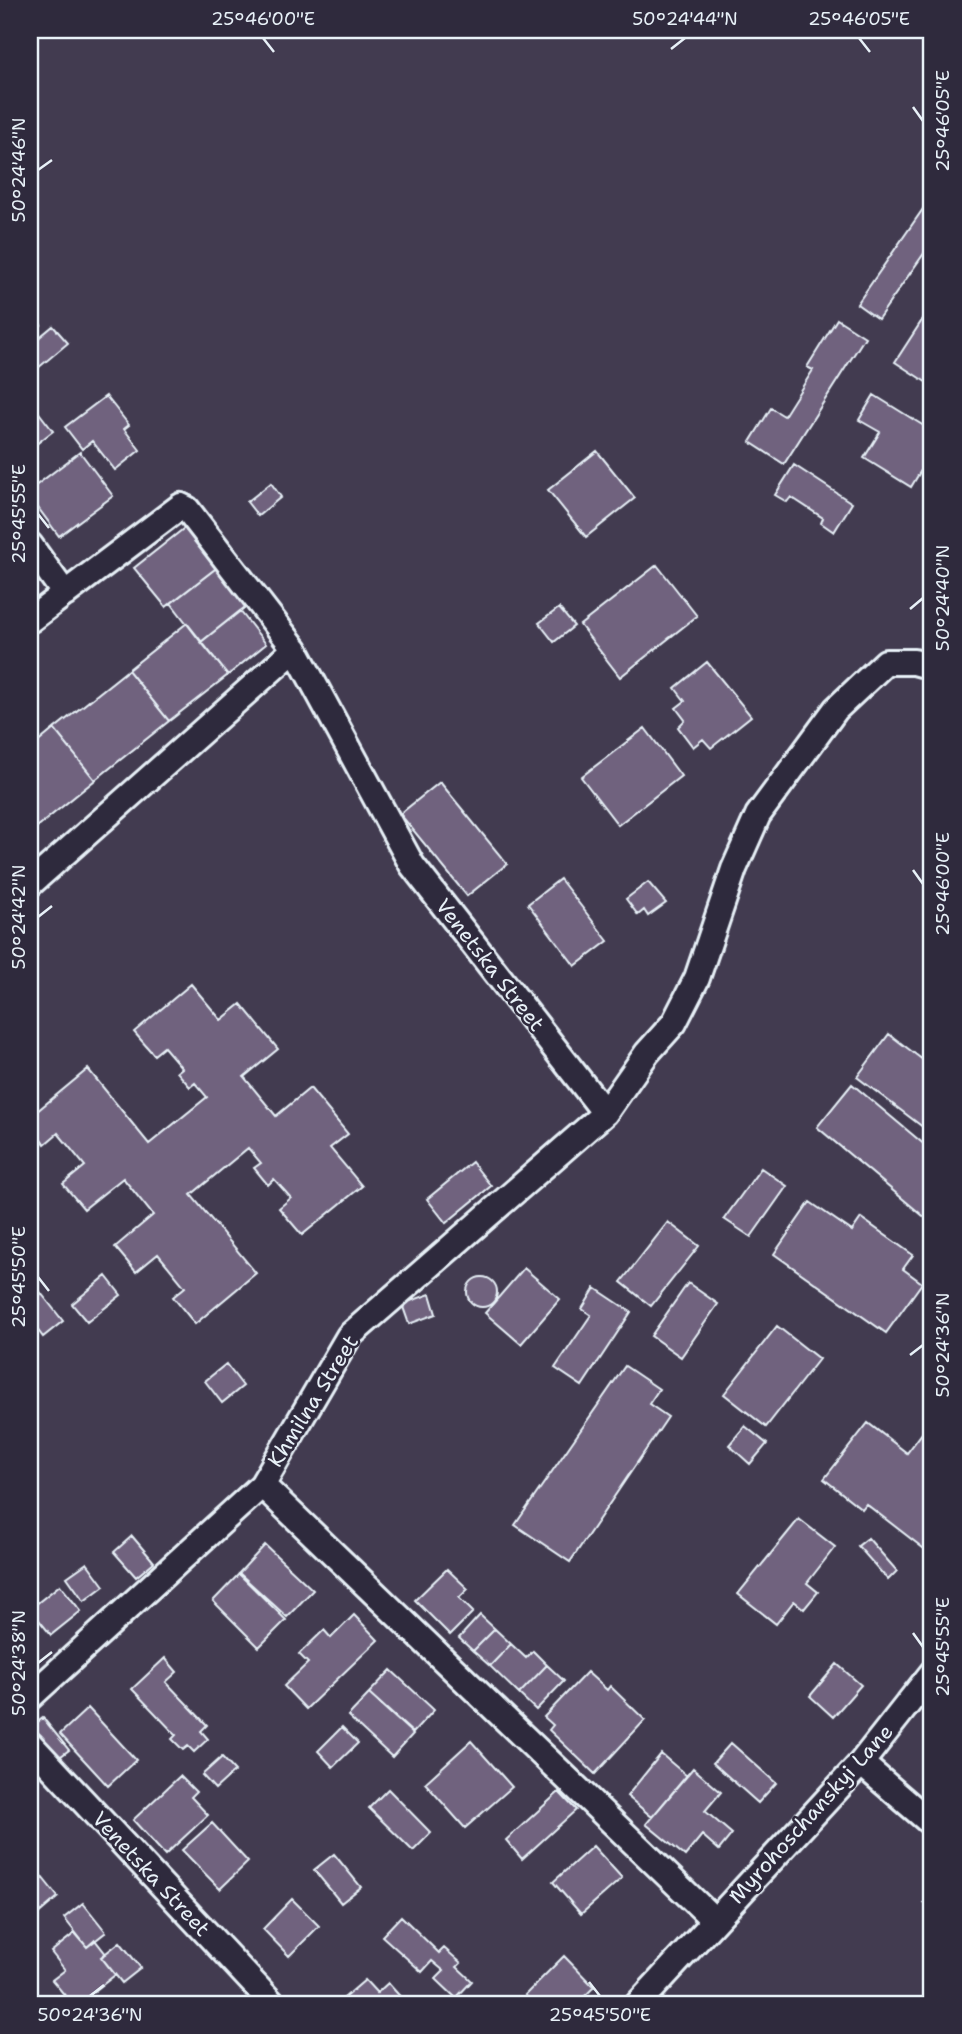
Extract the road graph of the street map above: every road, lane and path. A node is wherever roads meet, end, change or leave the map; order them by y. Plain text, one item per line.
1 (30, 545) edge
2 (65, 594) junction
3 (30, 620) edge
4 (295, 649) junction
5 (932, 667) edge
6 (30, 884) edge
7 (605, 1113) junction
8 (262, 1485) junction
9 (932, 1672) edge
10 (30, 1697) edge
11 (30, 1744) edge
12 (861, 1763) junction
13 (932, 1824) edge
14 (713, 1920) junction
15 (273, 2004) edge
16 (638, 2004) edge

1 - 2 street
2 - 3 street
2 - 4 street, Venetska Street
4 - 6 street
4 - 7 street, Venetska Street
5 - 7 street
7 - 8 street, Khmilna Street
8 - 10 street, Khmilna Street
8 - 14 street
9 - 12 street, Myrohoschanskyi Lane
11 - 15 street, Venetska Street
12 - 13 street
12 - 14 street, Myrohoschanskyi Lane
14 - 16 street, Myrohoschanskyi Lane

